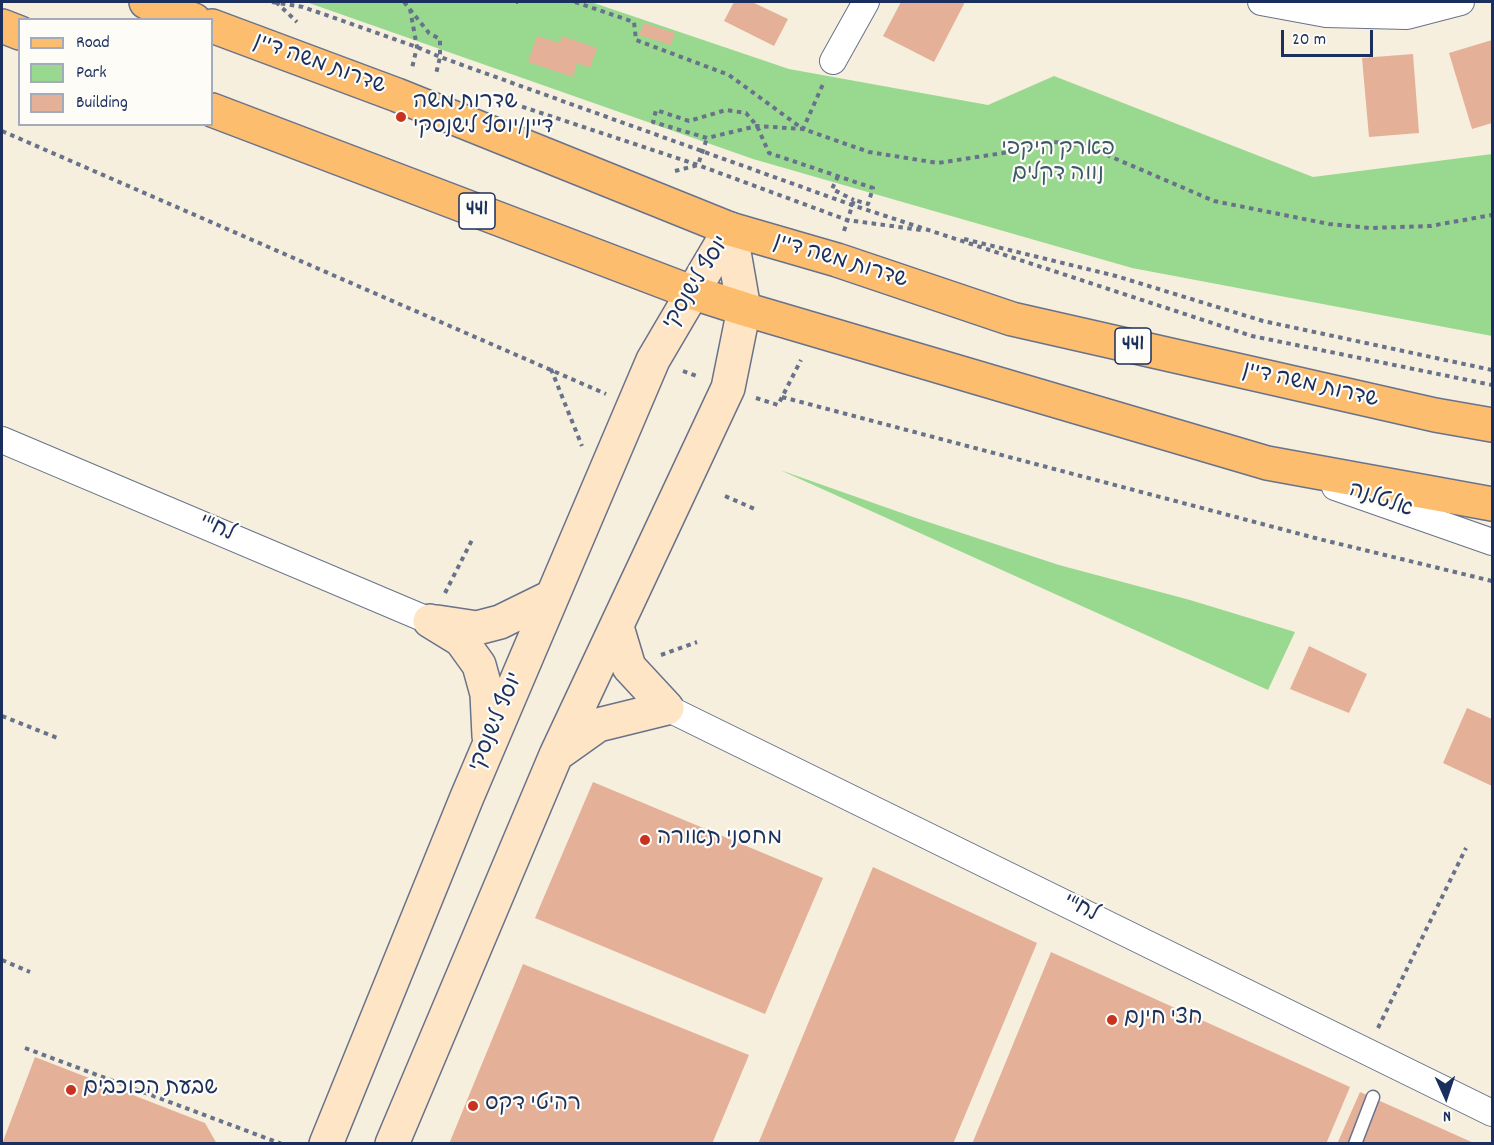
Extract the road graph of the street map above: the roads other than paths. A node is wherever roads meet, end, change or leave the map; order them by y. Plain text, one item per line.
1 (146, 2) edge
2 (866, 2) edge
3 (1261, 2) edge
4 (1461, 2) edge
5 (189, 18) edge
6 (2, 26) edge
7 (213, 26) edge
8 (18, 32) edge
9 (833, 61) road end
10 (213, 110) edge
11 (730, 229) junction
12 (691, 292) junction
13 (744, 309) junction
14 (1492, 425) edge
15 (2, 440) edge
16 (1267, 463) junction
17 (1492, 504) edge
18 (1492, 542) edge
19 (551, 597) junction
20 (430, 621) junction
21 (617, 627) junction
22 (667, 708) junction
23 (490, 743) junction
24 (556, 755) junction
25 (1373, 1097) dead end
26 (1492, 1113) edge
27 (326, 1143) edge
28 (392, 1143) edge
29 (1355, 1143) edge

1 - 5 main road
2 - 9 street
3 - 4 street
6 - 8 main road
7 - 11 main road, שדרות משה דיין / 441
10 - 12 main road, 441
11 - 12 main road, יוסף לישנסקי
11 - 13 main road, יוסף לישנסקי
11 - 14 main road, שדרות משה דיין / 441
12 - 13 main road, 441
12 - 19 main road, יוסף לישנסקי
13 - 16 main road, 441
13 - 21 main road, יוסף לישנסקי
15 - 20 street, לח"י
16 - 17 main road, 441
16 - 18 street, אלטלנה
19 - 20 main road
19 - 23 main road, יוסף לישנסקי
20 - 23 main road
21 - 22 main road
21 - 24 main road, יוסף לישנסקי
22 - 24 main road
22 - 26 street, לח"י
23 - 27 main road, יוסף לישנסקי
24 - 28 main road, יוסף לישנסקי
25 - 29 lane

